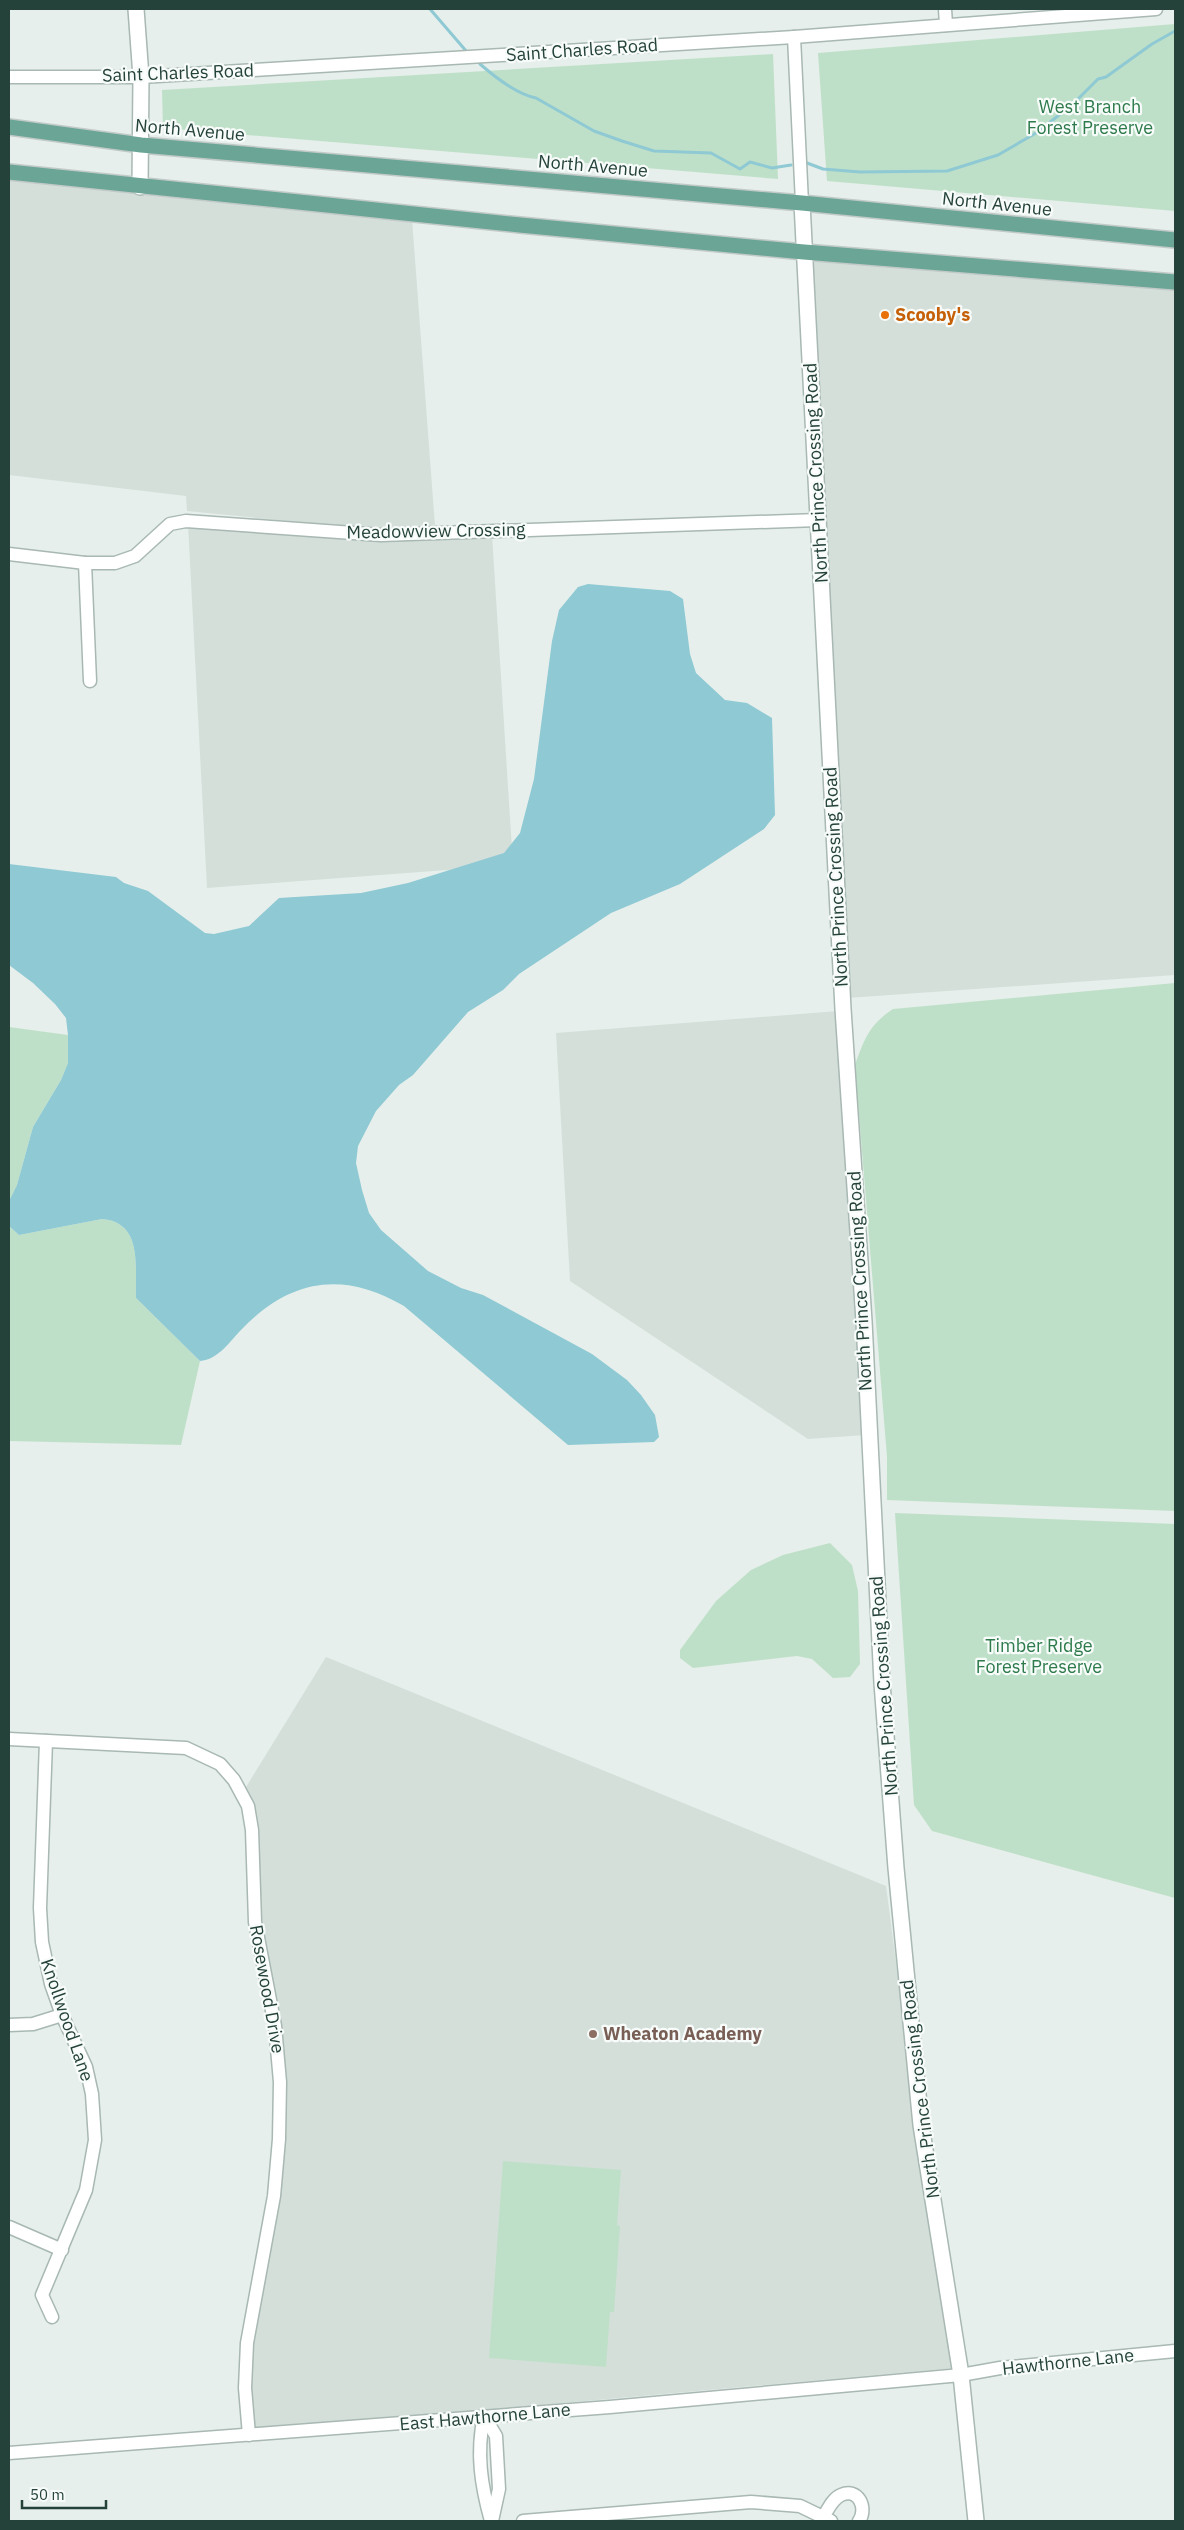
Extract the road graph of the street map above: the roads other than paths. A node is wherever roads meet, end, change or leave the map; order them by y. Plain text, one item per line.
1 (136, 9) edge
2 (945, 9) edge
3 (1156, 9) edge
4 (946, 25) junction
5 (794, 37) junction
6 (9, 76) edge
7 (141, 77) junction
8 (9, 127) edge
9 (141, 145) junction
10 (9, 172) edge
11 (140, 186) junction
12 (802, 203) junction
13 (1175, 240) edge
14 (804, 252) junction
15 (1175, 282) edge
16 (818, 520) junction
17 (9, 554) edge
18 (85, 563) junction
19 (90, 681) dead end
20 (9, 1739) edge
21 (46, 1741) junction
22 (62, 2015) junction
23 (9, 2025) edge
24 (9, 2227) edge
25 (62, 2250) junction
26 (52, 2317) dead end
27 (1175, 2351) edge
28 (961, 2375) junction
29 (484, 2416) junction
30 (249, 2435) junction
31 (9, 2452) edge
32 (827, 2519) edge
33 (491, 2521) edge
34 (523, 2521) edge
35 (859, 2521) edge
36 (976, 2521) edge

1 - 7 street
2 - 4 street
3 - 4 street, Saint Charles Road
4 - 5 street, Saint Charles Road
5 - 7 street, Saint Charles Road
5 - 12 street, North Prince Crossing Road
6 - 7 street, Saint Charles Road
7 - 9 street
8 - 9 main road, North Avenue
9 - 11 street
9 - 12 main road, North Avenue
10 - 11 main road
11 - 14 main road
12 - 13 main road, North Avenue
12 - 14 street, North Prince Crossing Road
14 - 15 main road
14 - 16 street, North Prince Crossing Road
16 - 18 street, Meadowview Crossing
16 - 28 street, North Prince Crossing Road
17 - 18 street, Meadowview Crossing
18 - 19 street
20 - 21 street, Rosewood Drive
21 - 22 street, Knollwood Lane
21 - 30 street, Rosewood Drive
22 - 23 street
22 - 25 street, Knollwood Lane
24 - 25 street
25 - 26 street, Knollwood Lane
27 - 28 street, Hawthorne Lane
28 - 29 street, East Hawthorne Lane
28 - 36 street, North Prince Crossing Road
29 - 30 street, East Hawthorne Lane
29 - 33 street
30 - 31 street, East Hawthorne Lane
32 - 34 street
32 - 35 street

